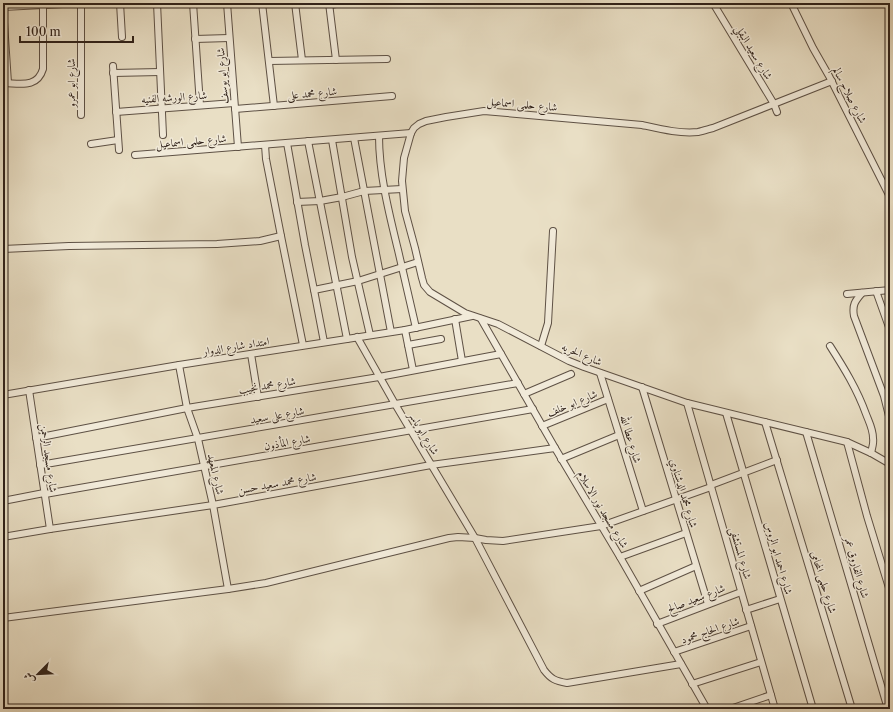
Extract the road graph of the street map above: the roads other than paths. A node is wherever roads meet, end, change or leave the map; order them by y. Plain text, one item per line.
1 (81, 3) edge
2 (84, 3) edge
3 (120, 3) edge
4 (157, 3) edge
5 (193, 3) edge
6 (227, 3) edge
7 (262, 3) edge
8 (295, 3) edge
9 (342, 3) edge
10 (713, 3) edge
11 (791, 3) edge
12 (43, 4) edge
13 (329, 4) edge
14 (3, 7) edge
15 (122, 37) dead end
16 (230, 38) junction
17 (195, 40) junction
18 (387, 58) dead end
19 (302, 60) junction
20 (336, 60) junction
21 (269, 61) junction
22 (113, 66) dead end
23 (160, 72) junction
24 (113, 74) junction
25 (832, 82) junction
26 (6, 83) edge
27 (392, 96) dead end
28 (774, 104) junction
29 (200, 105) junction
30 (234, 106) junction
31 (274, 106) junction
32 (162, 108) junction
33 (116, 112) junction
34 (777, 112) dead end
35 (81, 115) dead end
36 (411, 133) junction
37 (163, 135) dead end
38 (379, 136) junction
39 (354, 138) junction
40 (118, 140) junction
41 (332, 140) junction
42 (308, 141) junction
43 (287, 143) junction
44 (91, 144) dead end
45 (265, 145) junction
46 (238, 147) junction
47 (119, 150) dead end
48 (135, 155) dead end
49 (402, 188) junction
50 (385, 189) junction
51 (364, 191) junction
52 (342, 197) junction
53 (890, 197) edge
54 (320, 201) junction
55 (298, 202) junction
56 (553, 231) dead end
57 (281, 236) junction
58 (3, 249) edge
59 (418, 262) junction
60 (402, 267) junction
61 (380, 274) junction
62 (358, 281) junction
63 (336, 286) junction
64 (314, 290) junction
65 (890, 290) edge
66 (876, 292) junction
67 (862, 293) junction
68 (847, 294) dead end
69 (472, 316) junction
70 (455, 319) junction
71 (481, 319) junction
72 (416, 328) junction
73 (405, 330) junction
74 (890, 330) edge
75 (391, 332) junction
76 (370, 335) junction
77 (356, 337) junction
78 (347, 339) junction
79 (441, 339) dead end
80 (324, 342) junction
81 (408, 345) junction
82 (303, 346) junction
83 (541, 346) junction
84 (830, 346) dead end
85 (251, 354) junction
86 (501, 354) junction
87 (462, 361) junction
88 (179, 365) junction
89 (414, 370) junction
90 (600, 373) junction
91 (571, 374) dead end
92 (379, 377) junction
93 (518, 383) junction
94 (642, 387) junction
95 (29, 390) junction
96 (524, 394) junction
97 (3, 395) edge
98 (258, 397) junction
99 (608, 399) junction
100 (687, 403) junction
101 (395, 404) junction
102 (187, 408) junction
103 (533, 410) junction
104 (726, 413) junction
105 (890, 420) edge
106 (765, 422) junction
107 (542, 426) junction
108 (410, 430) junction
109 (806, 432) junction
110 (620, 435) junction
111 (36, 438) junction
112 (198, 439) junction
113 (847, 442) junction
114 (555, 448) junction
115 (871, 453) junction
116 (561, 458) junction
117 (777, 460) junction
118 (890, 464) edge
119 (431, 465) junction
120 (40, 466) junction
121 (204, 466) junction
122 (744, 473) junction
123 (711, 486) junction
124 (44, 493) junction
125 (675, 500) junction
126 (3, 501) edge
127 (213, 505) junction
128 (643, 511) junction
129 (601, 526) junction
130 (50, 529) junction
131 (686, 533) junction
132 (3, 537) edge
133 (475, 538) junction
134 (620, 557) junction
135 (696, 566) junction
136 (228, 589) junction
137 (639, 591) junction
138 (890, 591) edge
139 (741, 592) junction
140 (780, 599) junction
141 (708, 604) junction
142 (746, 610) junction
143 (3, 618) edge
144 (657, 624) junction
145 (751, 626) junction
146 (674, 652) junction
147 (762, 662) junction
148 (681, 664) junction
149 (692, 684) junction
150 (771, 695) junction
151 (707, 709) edge
152 (730, 709) edge
153 (776, 709) edge
154 (813, 709) edge
155 (852, 709) edge
156 (888, 709) edge

1 - 2 street
1 - 12 street
1 - 35 street, شارع ابو عمرو
3 - 15 street
4 - 23 street
5 - 17 street
6 - 16 street, شارع ابو يوسف
7 - 21 street
8 - 19 street
9 - 13 street
10 - 28 street, شارع سعيد البقلي
11 - 25 street, شارع صلاح سالم
12 - 14 street
12 - 26 street
13 - 20 street
14 - 26 street
16 - 17 street
16 - 30 street, شارع ابو يوسف
17 - 29 street
18 - 20 street
19 - 20 street
19 - 21 street
21 - 31 street
22 - 24 street
23 - 24 street
23 - 32 street
24 - 33 street
25 - 28 street, شارع حلمى اسماعيل
25 - 53 street, شارع صلاح سالم
27 - 31 street, شارع محمد على
28 - 34 street, شارع سعيد البقلي
28 - 36 street, شارع حلمى اسماعيل
29 - 30 street, شارع الورشه الفنيه
29 - 32 street, شارع الورشه الفنيه
30 - 31 street, شارع محمد على
30 - 46 street, شارع ابو يوسف
32 - 33 street, شارع الورشه الفنيه
32 - 37 street
33 - 40 street
36 - 38 street, شارع حلمى اسماعيل
36 - 49 street, شارع الحريه
38 - 39 street, شارع حلمى اسماعيل
38 - 50 street
39 - 41 street, شارع حلمى اسماعيل
39 - 51 street
40 - 44 street
40 - 47 street
41 - 42 street, شارع حلمى اسماعيل
41 - 52 street
42 - 43 street, شارع حلمى اسماعيل
42 - 54 street
43 - 45 street, شارع حلمى اسماعيل
43 - 55 street
45 - 46 street, شارع حلمى اسماعيل
45 - 57 street
46 - 48 street, شارع حلمى اسماعيل
49 - 50 street
49 - 59 street, شارع الحريه
50 - 51 street
50 - 60 street
51 - 52 street
51 - 61 street
52 - 54 street
52 - 62 street
54 - 55 street
54 - 63 street
55 - 64 street
56 - 83 street
57 - 58 street
57 - 82 street
59 - 60 street
59 - 69 street, شارع الحريه
60 - 61 street
60 - 72 street
61 - 62 street
61 - 75 street
62 - 63 street
62 - 76 street
63 - 64 street
63 - 78 street
64 - 80 street
65 - 66 street
66 - 67 street
66 - 74 street
67 - 68 street
67 - 105 street
69 - 70 street, امتداد شارع الدوار
69 - 71 street, شارع الحريه
70 - 72 street, امتداد شارع الدوار
70 - 87 street
71 - 83 street, شارع الحريه
71 - 86 street, شارع مسجد نور الاسلام
72 - 73 street, امتداد شارع الدوار
73 - 75 street, امتداد شارع الدوار
73 - 81 street
75 - 76 street, امتداد شارع الدوار
76 - 77 street, امتداد شارع الدوار
77 - 78 street, امتداد شارع الدوار
77 - 92 street, شارع ابو ياسر
78 - 80 street, امتداد شارع الدوار
79 - 81 street
80 - 82 street, امتداد شارع الدوار
81 - 89 street
82 - 85 street, امتداد شارع الدوار
83 - 90 street, شارع الحريه
84 - 115 street
85 - 88 street, امتداد شارع الدوار
85 - 98 street
86 - 87 street, شارع محمد نجيب
86 - 93 street, شارع مسجد نور الاسلام
87 - 89 street, شارع محمد نجيب
88 - 95 street, امتداد شارع الدوار
88 - 102 street, شارع المعهد
89 - 92 street, شارع محمد نجيب
90 - 94 street, شارع الحريه
90 - 99 street, شارع عطا الله
91 - 96 street
92 - 98 street, شارع محمد نجيب
92 - 101 street, شارع ابو ياسر
93 - 96 street, شارع مسجد نور الاسلام
93 - 101 street, شارع على سعيد
94 - 100 street, شارع الحريه
94 - 125 street, شارع محمد الدشناوي
95 - 97 street, امتداد شارع الدوار
95 - 111 street, شارع مسجد الرحمن
96 - 103 street, شارع مسجد نور الاسلام
98 - 102 street, شارع محمد نجيب
99 - 107 street, شارع ابو خلف
99 - 110 street, شارع عطا الله
100 - 104 street, شارع الحريه
100 - 123 street, شارع المستشفى
101 - 108 street, شارع ابو ياسر
101 - 112 street, شارع على سعيد
102 - 111 street, شارع محمد نجيب
102 - 112 street, شارع المعهد
103 - 107 street, شارع مسجد نور الاسلام
103 - 108 street, شارع المأذون
104 - 106 street, شارع الحريه
104 - 122 street, شارع احمد ابو الروس
106 - 109 street, شارع الحريه
106 - 117 street, شارع حلمى المحامى
107 - 114 street, شارع مسجد نور الاسلام
108 - 119 street, شارع ابو ياسر
108 - 121 street, شارع المأذون
109 - 113 street, شارع الحريه
109 - 156 street, شارع الفاروق عمر
110 - 116 street
110 - 128 street, شارع عطا الله
111 - 120 street, شارع مسجد الرحمن
112 - 120 street, شارع على سعيد
112 - 121 street, شارع المعهد
113 - 115 street, شارع الحريه
113 - 138 street
114 - 116 street, شارع مسجد نور الاسلام
114 - 119 street, شارع محمد سعيد حسن
115 - 118 street, شارع الحريه
116 - 129 street, شارع مسجد نور الاسلام
117 - 122 street
117 - 155 street, شارع حلمى المحامى
119 - 127 street, شارع محمد سعيد حسن
119 - 133 street, شارع ابو ياسر
120 - 124 street, شارع مسجد الرحمن
121 - 124 street, شارع المأذون
121 - 127 street, شارع المعهد
122 - 123 street
122 - 140 street, شارع احمد ابو الروس
123 - 125 street
123 - 139 street, شارع المستشفى
124 - 126 street, شارع المأذون
124 - 130 street, شارع مسجد الرحمن
125 - 128 street
125 - 131 street, شارع محمد الدشناوي
127 - 130 street, شارع محمد سعيد حسن
127 - 136 street, شارع المعهد
128 - 129 street
129 - 133 street
129 - 134 street, شارع مسجد نور الاسلام
130 - 132 street, شارع محمد سعيد حسن
131 - 134 street
131 - 135 street, شارع محمد الدشناوي
133 - 136 street
133 - 148 street, شارع ابو ياسر
134 - 137 street, شارع مسجد نور الاسلام
135 - 137 street
135 - 141 street, شارع محمد الدشناوي
136 - 143 street
137 - 144 street, شارع مسجد نور الاسلام
139 - 141 street, شارع سعيد صالح
139 - 142 street, شارع المستشفى
140 - 142 street
140 - 154 street, شارع احمد ابو الروس
141 - 144 street, شارع سعيد صالح
142 - 145 street, شارع المستشفى
144 - 146 street, شارع مسجد نور الاسلام
145 - 146 street, شارع الحاج محمود
145 - 147 street, شارع المستشفى
146 - 148 street, شارع مسجد نور الاسلام
147 - 149 street
147 - 150 street, شارع المستشفى
148 - 149 street, شارع مسجد نور الاسلام
149 - 151 street, شارع مسجد نور الاسلام
150 - 152 street
150 - 153 street, شارع المستشفى

